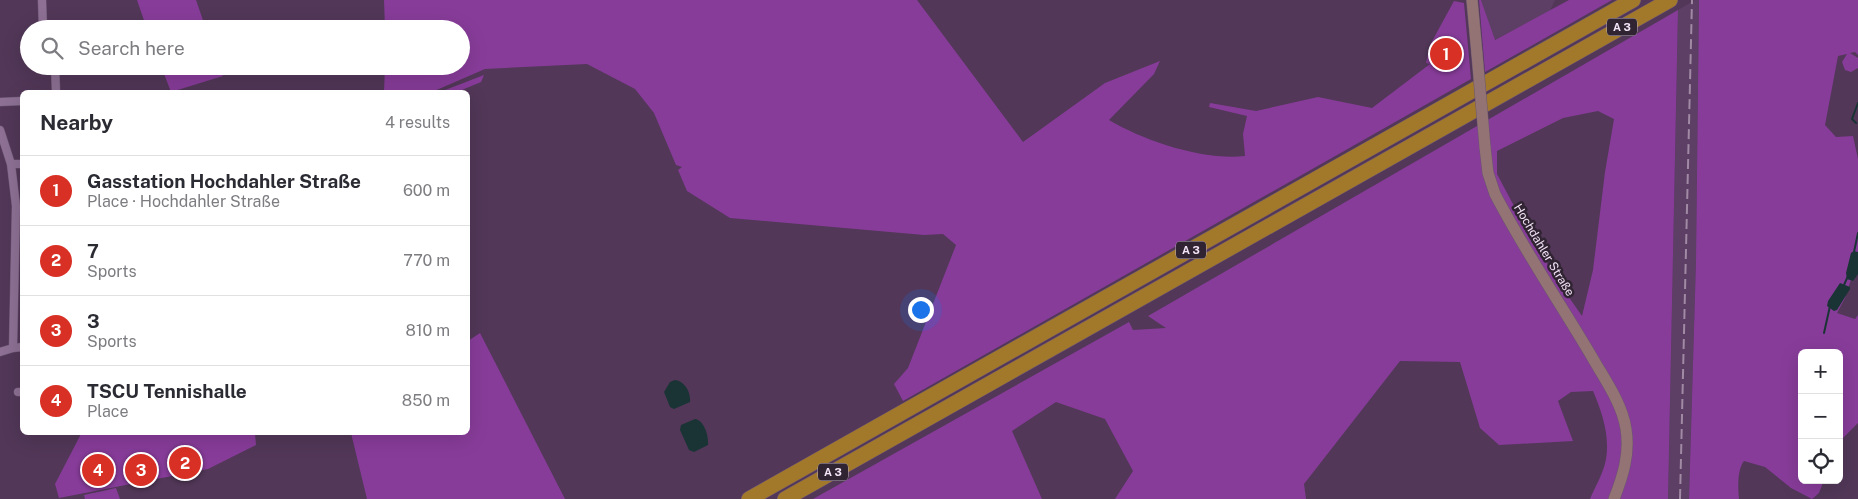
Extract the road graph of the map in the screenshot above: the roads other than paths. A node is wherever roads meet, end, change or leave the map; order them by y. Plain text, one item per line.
1 (42, 0) edge
2 (1472, 0) edge
3 (1633, 0) edge
4 (1670, 0) edge
5 (43, 20) edge
6 (55, 75) edge
7 (56, 90) edge
8 (20, 101) edge
9 (0, 102) edge
10 (0, 130) edge
11 (11, 164) junction
12 (20, 164) edge
13 (18, 278) edge
14 (20, 347) edge
15 (13, 348) junction
16 (0, 352) edge
17 (749, 499) edge
18 (785, 499) edge
19 (1614, 499) edge

1 - 5 street
2 - 19 main road, Hochdahler Straße, bridge
3 - 17 highway, A 3
4 - 18 highway, A 3
6 - 7 street
8 - 9 street
10 - 11 street
11 - 12 street
11 - 13 street
13 - 15 street
14 - 15 street
15 - 16 street

